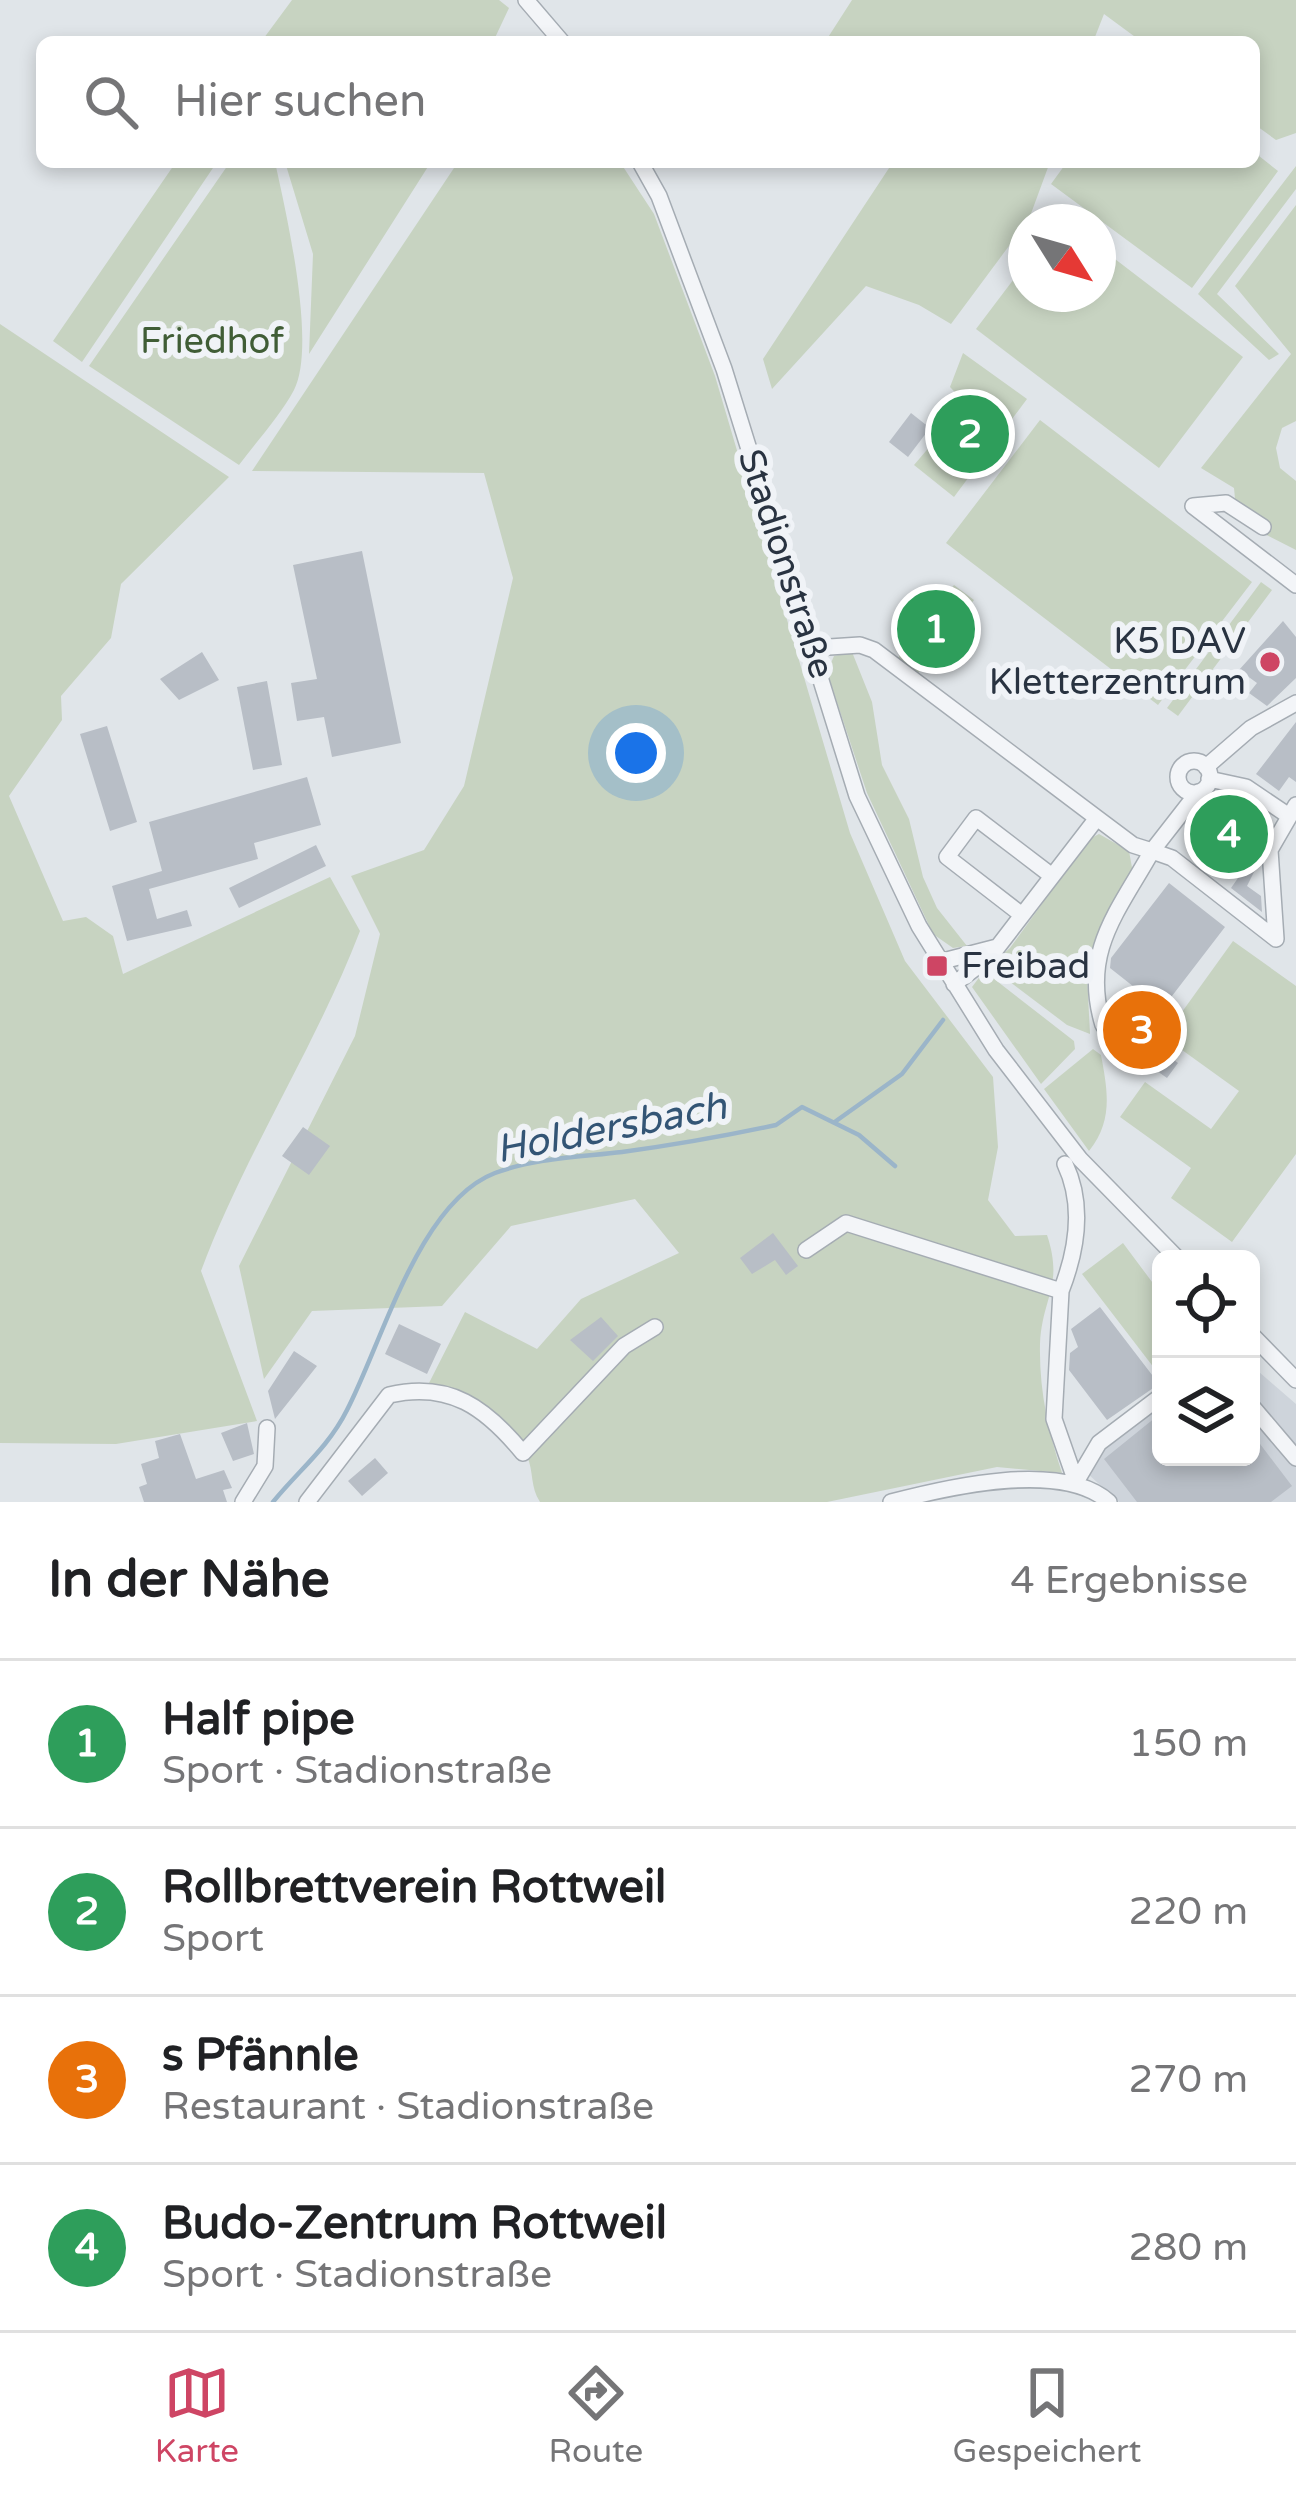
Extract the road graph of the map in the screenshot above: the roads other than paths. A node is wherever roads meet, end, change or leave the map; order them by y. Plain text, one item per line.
1 (526, 0) edge
2 (557, 36) edge
3 (643, 168) edge
4 (1263, 527) dead end
5 (1296, 586) edge
6 (814, 649) junction
7 (1296, 703) edge
8 (1204, 780) junction
9 (1291, 810) edge
10 (1097, 818) junction
11 (1152, 850) junction
12 (1052, 876) junction
13 (1022, 914) junction
14 (997, 946) junction
15 (939, 962) junction
16 (954, 985) junction
17 (1103, 1025) dead end
18 (1065, 1164) dead end
19 (806, 1250) dead end
20 (1169, 1250) edge
21 (1061, 1291) junction
22 (655, 1327) dead end
23 (1260, 1343) edge
24 (1296, 1380) edge
25 (1152, 1403) edge
26 (1260, 1416) edge
27 (267, 1428) dead end
28 (1296, 1458) edge
29 (1076, 1482) junction
30 (243, 1502) edge
31 (308, 1502) edge
32 (891, 1502) edge
33 (1109, 1502) edge

1 - 2 street
3 - 6 street, Stadionstraße
4 - 5 street
6 - 10 street
6 - 15 street, Stadionstraße
7 - 8 street
8 - 9 street
8 - 11 street
9 - 11 street
10 - 11 street
10 - 12 street
11 - 17 street
12 - 13 street
12 - 13 street
13 - 14 street
14 - 15 street
14 - 16 street
15 - 16 street, Stadionstraße
16 - 20 street, Stadionstraße
18 - 21 street
19 - 21 street
21 - 29 street
22 - 31 street
23 - 24 street
25 - 29 street
26 - 28 street
27 - 30 street
29 - 32 street
29 - 33 street

